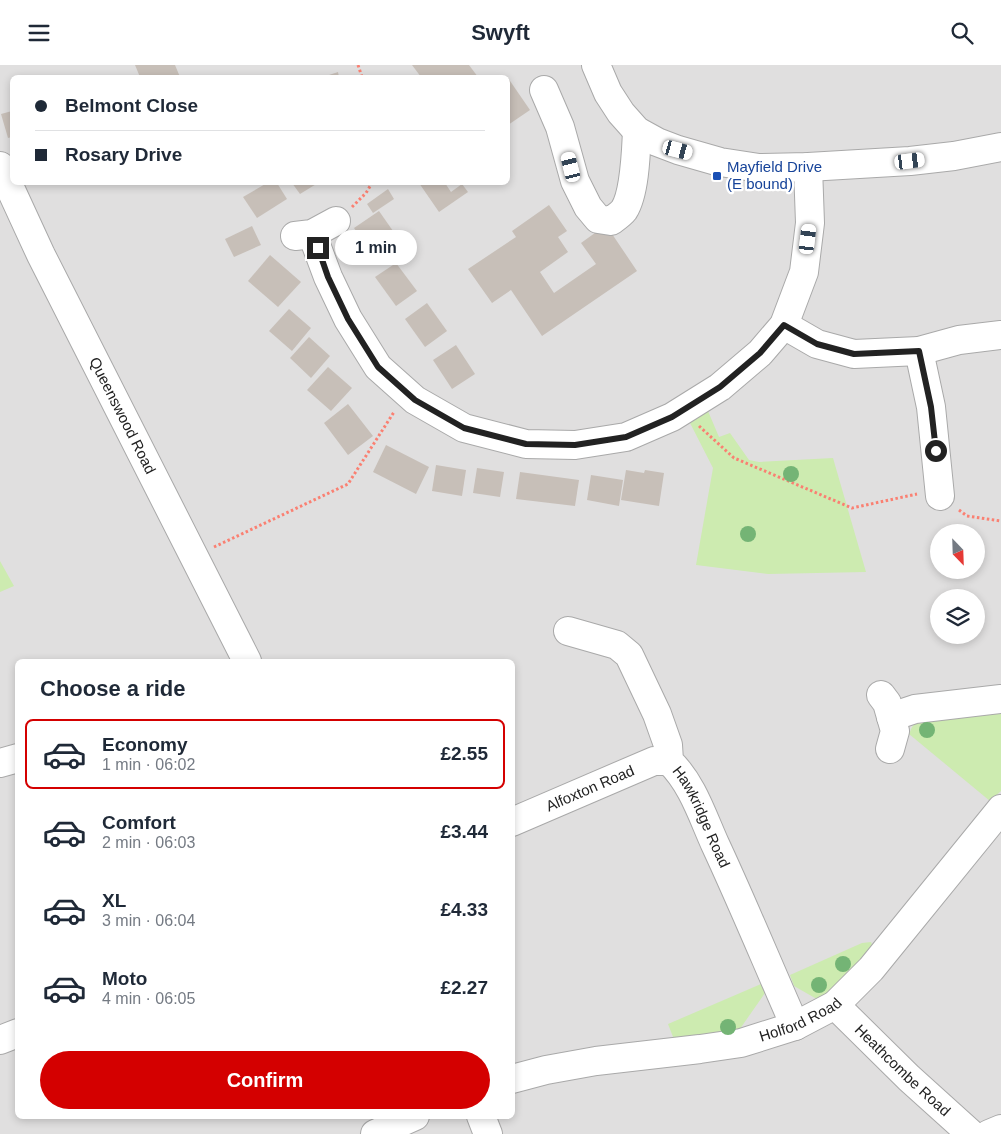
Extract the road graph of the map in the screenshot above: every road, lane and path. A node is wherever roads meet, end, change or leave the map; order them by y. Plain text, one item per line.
1 (596, 65) edge
2 (544, 90) dead end
3 (637, 131) junction
4 (1001, 147) edge
5 (0, 166) edge
6 (808, 167) junction
7 (371, 185) edge
8 (336, 221) joint
9 (784, 325) junction
10 (1001, 335) edge
11 (919, 351) junction
12 (406, 392) junction
13 (682, 411) junction
14 (940, 500) junction
15 (1001, 521) edge
16 (193, 557) junction
17 (578, 642) dead end
18 (246, 659) edge
19 (1001, 699) edge
20 (890, 749) dead end
21 (15, 759) edge
22 (669, 761) junction
23 (0, 763) edge
24 (1001, 809) edge
25 (515, 821) edge
26 (835, 1005) junction
27 (795, 1026) junction
28 (15, 1034) edge
29 (0, 1040) edge
30 (515, 1078) edge
31 (408, 1119) edge
32 (482, 1119) edge
33 (1001, 1129) edge
34 (375, 1134) edge
35 (488, 1134) edge
36 (971, 1134) edge
37 (989, 1134) edge

1 - 3 street
2 - 3 street
3 - 6 street
4 - 6 street
5 - 16 street, Queenswood Road
6 - 9 street
7 - 8 path
8 - 12 street
9 - 11 street
9 - 13 street
10 - 11 street
11 - 14 street
12 - 13 street
12 - 16 path
13 - 14 path
14 - 15 path
16 - 18 street, Queenswood Road
17 - 22 street, Hawkridge Road
19 - 20 street
21 - 23 street
22 - 25 street, Alfoxton Road
22 - 27 street, Hawkridge Road
24 - 26 street, Holford Road
26 - 27 street, Holford Road
26 - 36 street, Heathcombe Road
27 - 30 street, Holford Road
28 - 29 street
31 - 34 street
32 - 35 street
33 - 37 street

